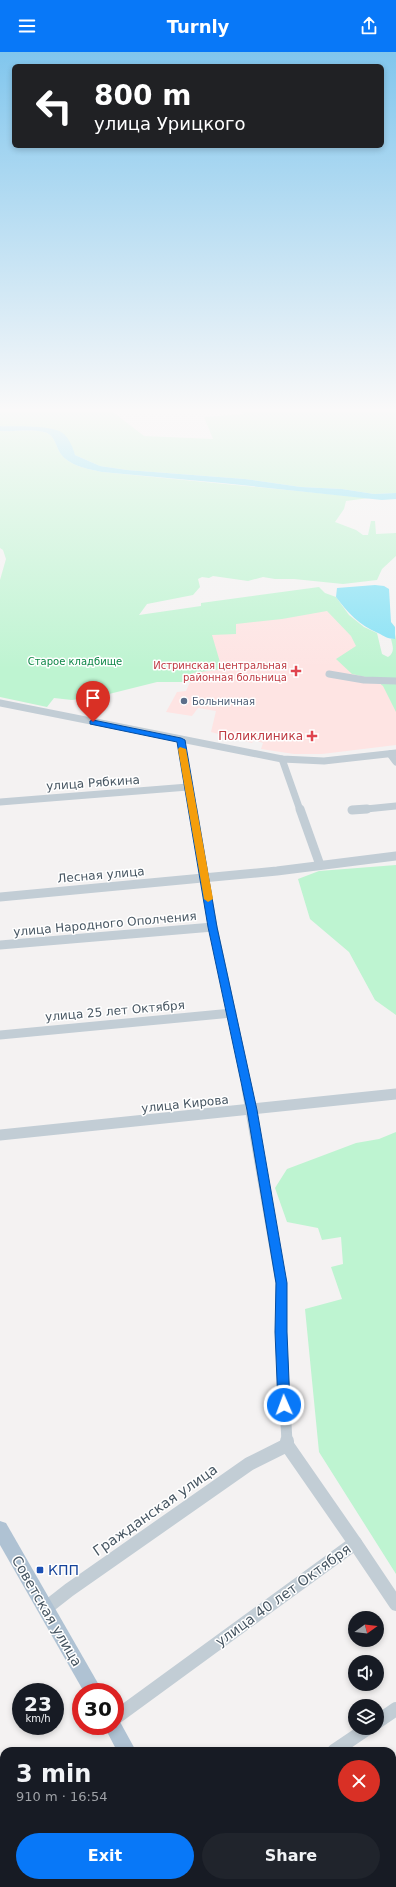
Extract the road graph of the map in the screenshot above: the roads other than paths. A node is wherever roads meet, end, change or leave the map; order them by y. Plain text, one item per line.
1 (329, 674) dead end
2 (396, 681) edge
3 (0, 703) edge
4 (181, 740) junction
5 (393, 753) edge
6 (282, 760) junction
7 (396, 762) edge
8 (188, 787) junction
9 (0, 802) edge
10 (396, 806) edge
11 (352, 810) dead end
12 (396, 856) edge
13 (320, 865) junction
14 (205, 877) junction
15 (0, 897) edge
16 (213, 927) junction
17 (0, 945) edge
18 (232, 1013) junction
19 (0, 1035) edge
20 (396, 1094) edge
21 (252, 1110) junction
22 (0, 1135) edge
23 (287, 1445) junction
24 (0, 1529) edge
25 (355, 1543) junction
26 (396, 1604) edge
27 (46, 1608) junction
28 (89, 1683) edge
29 (396, 1710) edge
30 (124, 1711) edge
31 (384, 1718) edge
32 (118, 1735) edge
33 (358, 1735) edge
34 (125, 1747) edge
35 (340, 1747) edge

1 - 2 street
3 - 4 street
4 - 6 street
4 - 8 street
5 - 6 street
5 - 7 street
6 - 13 street
8 - 9 street, улица Рябкина
8 - 14 street
10 - 11 street
12 - 13 street, Лесная улица
13 - 14 street, Лесная улица
14 - 15 street, Лесная улица
14 - 16 street
16 - 17 street, улица Народного Ополчения
16 - 18 street
18 - 19 street, улица 25 лет Октября
18 - 21 street
20 - 21 street, улица Кирова
21 - 22 street, улица Кирова
21 - 23 street
23 - 25 street, улица 40 лет Октября
23 - 27 street, Гражданская улица
24 - 27 main road, Советская улица
25 - 26 street
25 - 30 street, улица 40 лет Октября
27 - 28 main road, Советская улица
29 - 31 street
32 - 34 main road
33 - 35 street

